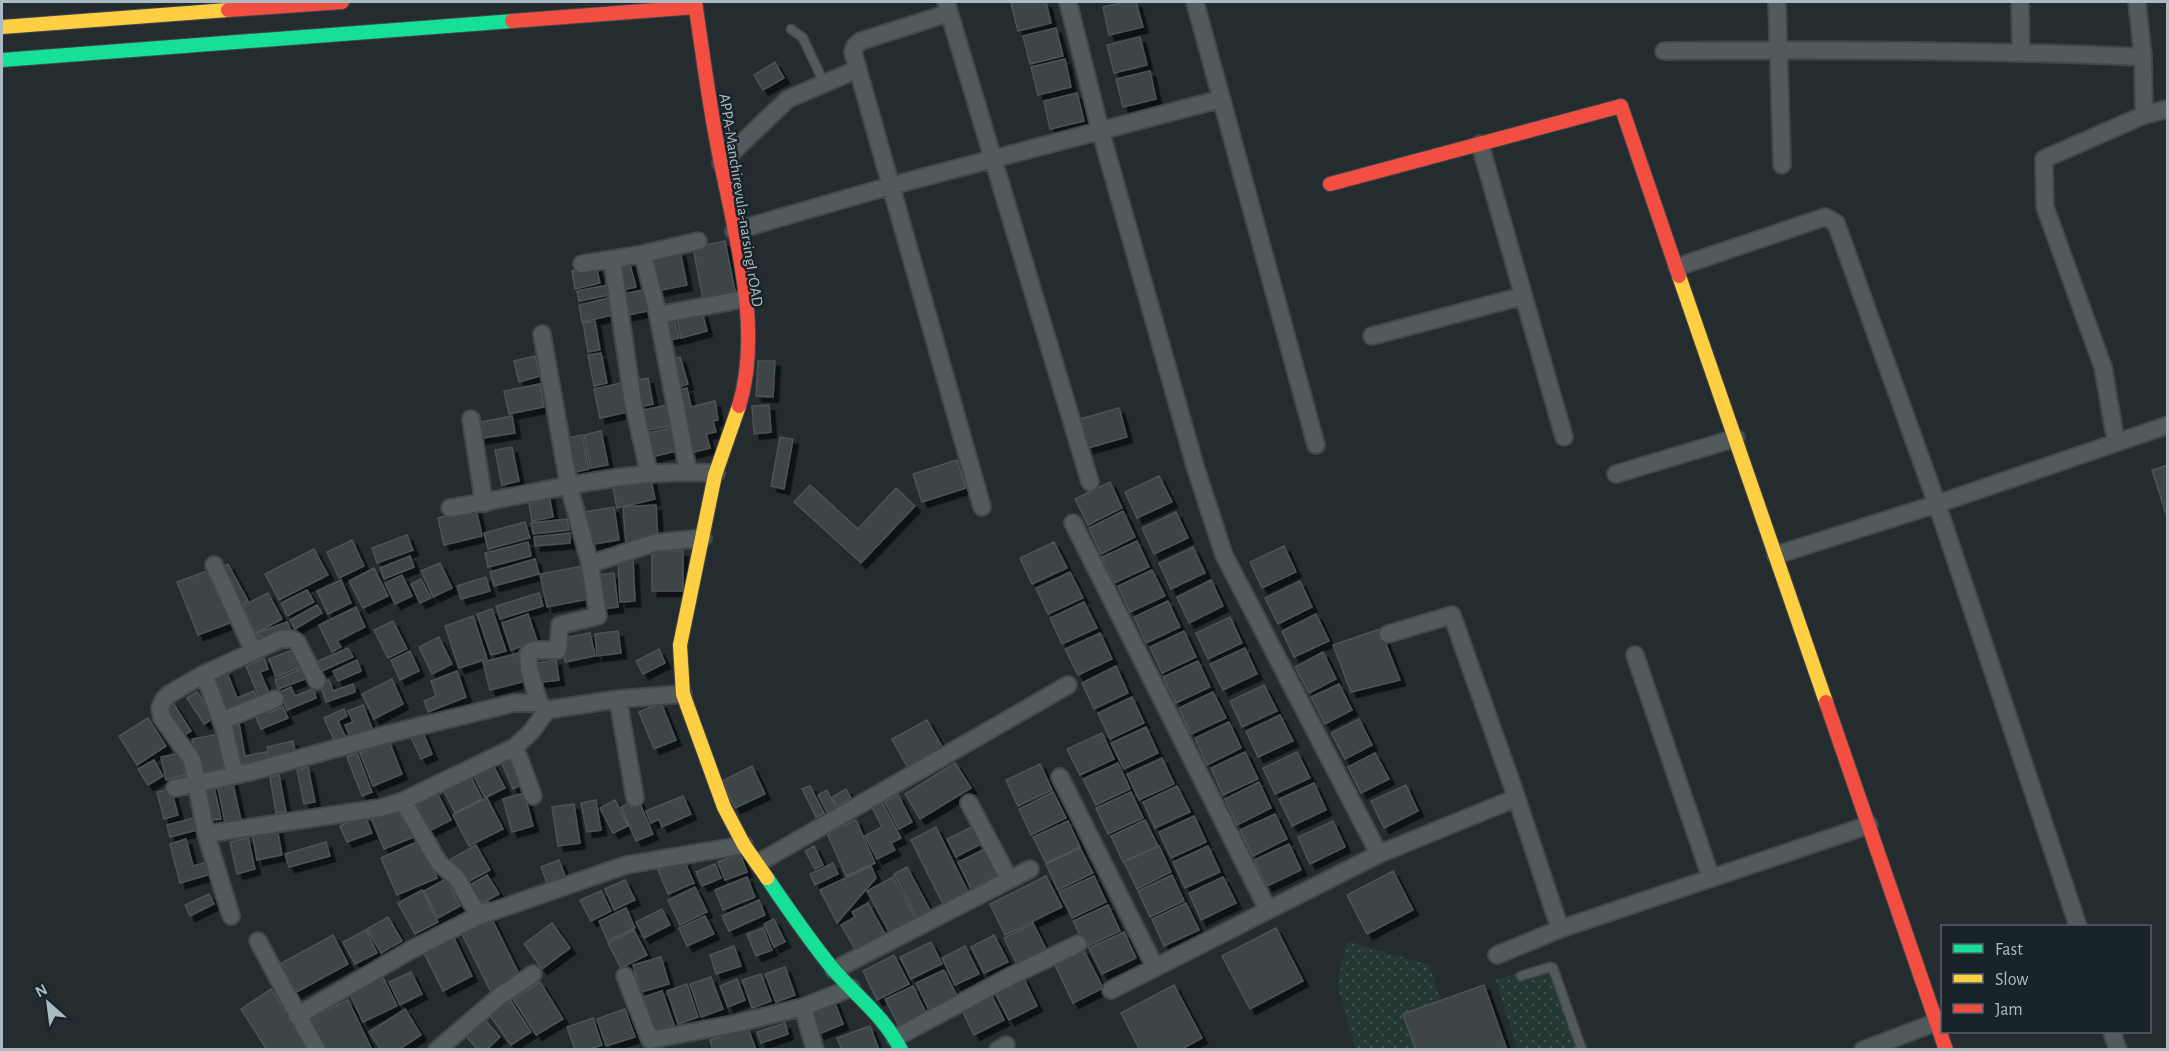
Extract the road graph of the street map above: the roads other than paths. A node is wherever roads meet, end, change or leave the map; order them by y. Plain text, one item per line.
1 (342, 2) edge
2 (1068, 2) edge
3 (1195, 2) edge
4 (1777, 2) edge
5 (2020, 2) edge
6 (2137, 2) edge
7 (696, 4) edge
8 (947, 7) edge
9 (2, 27) edge
10 (791, 29) dead end
11 (1777, 50) junction
12 (1664, 51) dead end
13 (2021, 52) junction
14 (2143, 57) junction
15 (2, 60) edge
16 (858, 69) junction
17 (824, 83) junction
18 (1221, 99) junction
19 (2168, 109) edge
20 (2144, 115) junction
21 (1100, 129) junction
22 (1480, 144) junction
23 (992, 158) junction
24 (721, 163) junction
25 (1782, 165) dead end
26 (1330, 184) dead end
27 (890, 186) junction
28 (734, 231) junction
29 (698, 241) dead end
30 (643, 254) junction
31 (612, 259) junction
32 (582, 264) dead end
33 (1677, 267) junction
34 (1523, 296) junction
35 (744, 299) junction
36 (658, 315) junction
37 (542, 334) dead end
38 (1372, 336) dead end
39 (471, 419) dead end
40 (2168, 425) edge
41 (1564, 436) dead end
42 (1736, 438) junction
43 (2116, 442) junction
44 (1316, 445) dead end
45 (688, 471) junction
46 (649, 473) junction
47 (716, 473) junction
48 (1616, 474) dead end
49 (1090, 482) dead end
50 (569, 486) junction
51 (484, 503) junction
52 (1937, 504) junction
53 (982, 507) dead end
54 (450, 508) dead end
55 (1073, 524) dead end
56 (703, 538) junction
57 (1776, 555) junction
58 (590, 564) junction
59 (214, 565) dead end
60 (1388, 634) dead end
61 (253, 650) junction
62 (1635, 655) dead end
63 (204, 674) junction
64 (316, 681) dead end
65 (1068, 685) dead end
66 (683, 694) junction
67 (275, 699) dead end
68 (618, 699) junction
69 (543, 707) junction
70 (221, 721) junction
71 (515, 747) junction
72 (235, 775) junction
73 (1060, 777) dead end
74 (196, 783) junction
75 (175, 788) dead end
76 (533, 796) dead end
77 (635, 798) dead end
78 (1516, 798) junction
79 (403, 801) junction
80 (969, 803) dead end
81 (1869, 825) junction
82 (206, 834) junction
83 (744, 845) junction
84 (1379, 854) junction
85 (758, 863) junction
86 (1030, 868) dead end
87 (1711, 878) junction
88 (1009, 879) junction
89 (523, 893) dead end
90 (1268, 910) junction
91 (231, 916) dead end
92 (479, 916) junction
93 (2077, 925) edge
94 (1560, 929) junction
95 (258, 941) dead end
96 (1078, 944) dead end
97 (1497, 955) dead end
98 (1155, 967) junction
99 (834, 970) junction
100 (533, 974) dead end
101 (625, 976) dead end
102 (1521, 976) dead end
103 (851, 988) junction
104 (1111, 990) dead end
105 (803, 1007) junction
106 (297, 1016) junction
107 (1937, 1022) junction
108 (2112, 1033) edge
109 (898, 1044) edge
110 (317, 1050) edge
111 (437, 1050) edge
112 (815, 1050) edge
113 (1582, 1050) edge
114 (1863, 1050) edge
115 (1946, 1050) edge
116 (2118, 1050) edge

1 - 9 street
2 - 21 street
3 - 18 street
4 - 11 street
5 - 13 street
6 - 14 street
7 - 15 street
7 - 24 street, APPA-Manchirevula-narsingI rOAD
8 - 16 street
8 - 23 street
10 - 17 lane
11 - 12 street
11 - 13 street
11 - 25 street
13 - 14 street
14 - 20 street
16 - 17 street
16 - 27 street
17 - 24 street
18 - 21 street
18 - 44 street
19 - 20 street
20 - 43 street
21 - 23 street
21 - 84 street
22 - 26 street
22 - 33 street
22 - 34 street
23 - 27 street
23 - 49 street
24 - 28 street, APPA-Manchirevula-narsingI rOAD
27 - 28 street
27 - 53 street
28 - 35 street, APPA-Manchirevula-narsingI rOAD
29 - 30 street
30 - 31 street
30 - 36 street
31 - 32 street
31 - 46 street
33 - 42 street
33 - 52 street
34 - 38 street
34 - 41 street
35 - 36 street
35 - 47 street, APPA-Manchirevula-narsingI rOAD
36 - 45 street
37 - 50 street
39 - 51 street
40 - 43 street
42 - 48 street
42 - 57 street
43 - 52 street
45 - 46 street
45 - 47 street
46 - 50 street
47 - 56 street, APPA-Manchirevula-narsingI rOAD
50 - 51 street
50 - 58 street
51 - 54 street
52 - 57 street
52 - 93 street
55 - 90 street
56 - 58 street
56 - 66 street, APPA-Manchirevula-narsingI rOAD
57 - 81 street
58 - 69 street
59 - 61 street
60 - 78 street
61 - 63 street
61 - 64 street
62 - 87 street
63 - 70 street
63 - 74 street
65 - 85 street
66 - 68 street
66 - 83 street, APPA-Manchirevula-narsingI rOAD
67 - 70 street
68 - 69 street
68 - 77 street
69 - 71 street
69 - 72 street
70 - 72 street
71 - 76 street
71 - 79 street
72 - 74 street
73 - 98 street
74 - 75 street
74 - 82 street
78 - 84 street
78 - 94 street
79 - 82 street
79 - 92 street
80 - 88 street
81 - 87 street
81 - 107 street
82 - 91 street
83 - 85 street, APPA-Manchirevula-narsingI rOAD
83 - 92 street
84 - 90 street
85 - 99 street, APPA-Manchirevula-narsingI rOAD
86 - 88 street
87 - 94 street
88 - 99 street
89 - 92 street
90 - 98 street
92 - 106 street
94 - 97 street
95 - 106 street
96 - 109 street
98 - 104 street
99 - 103 street, APPA-Manchirevula-narsingI rOAD
100 - 111 street
101 - 105 street
102 - 113 lane
103 - 105 street
103 - 109 street, APPA-Manchirevula-narsingI rOAD
105 - 112 street
106 - 110 street
107 - 114 street
107 - 115 street
108 - 116 street

